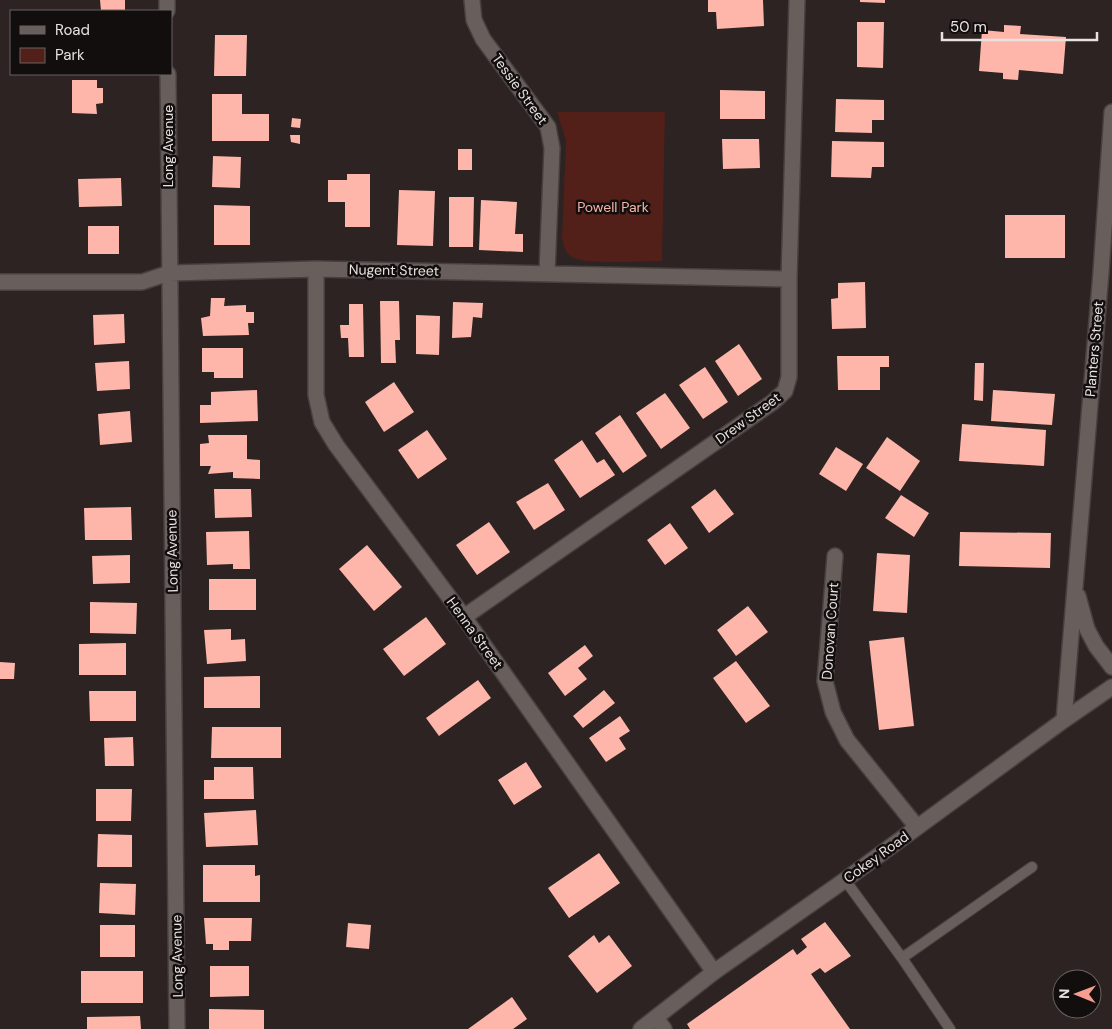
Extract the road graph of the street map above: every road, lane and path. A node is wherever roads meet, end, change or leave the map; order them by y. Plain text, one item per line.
1 (472, 0) edge
2 (797, 0) edge
3 (168, 75) edge
4 (1112, 112) edge
5 (316, 269) junction
6 (169, 273) junction
7 (547, 273) junction
8 (789, 279) junction
9 (0, 282) edge
10 (835, 556) dead end
11 (1075, 585) junction
12 (464, 617) junction
13 (1112, 667) edge
14 (1112, 687) edge
15 (1064, 720) junction
16 (917, 827) junction
17 (1032, 867) dead end
18 (845, 880) junction
19 (902, 958) junction
20 (714, 972) junction
21 (660, 1024) edge
22 (178, 1029) edge
23 (640, 1029) edge
24 (950, 1029) edge

1 - 7 street, Tessie Street
2 - 8 street, Drew Street
3 - 6 street, Long Avenue
4 - 11 street, Planters Street
5 - 6 street, Nugent Street
5 - 7 street, Nugent Street
5 - 12 street, Henna Street
6 - 9 street, Nugent Street
6 - 22 street, Long Avenue
7 - 8 street, Nugent Street
8 - 12 street, Drew Street
10 - 16 street, Donovan Court
11 - 13 street, Planters Street
11 - 15 street, Planters Street
12 - 20 street, Henna Street
14 - 15 street, Cokey Road
15 - 16 street, Cokey Road
16 - 18 street, Cokey Road
17 - 19 lane
18 - 19 lane
18 - 20 street, Cokey Road
19 - 24 lane
20 - 21 street, Cokey Road
21 - 23 street, Cokey Road

